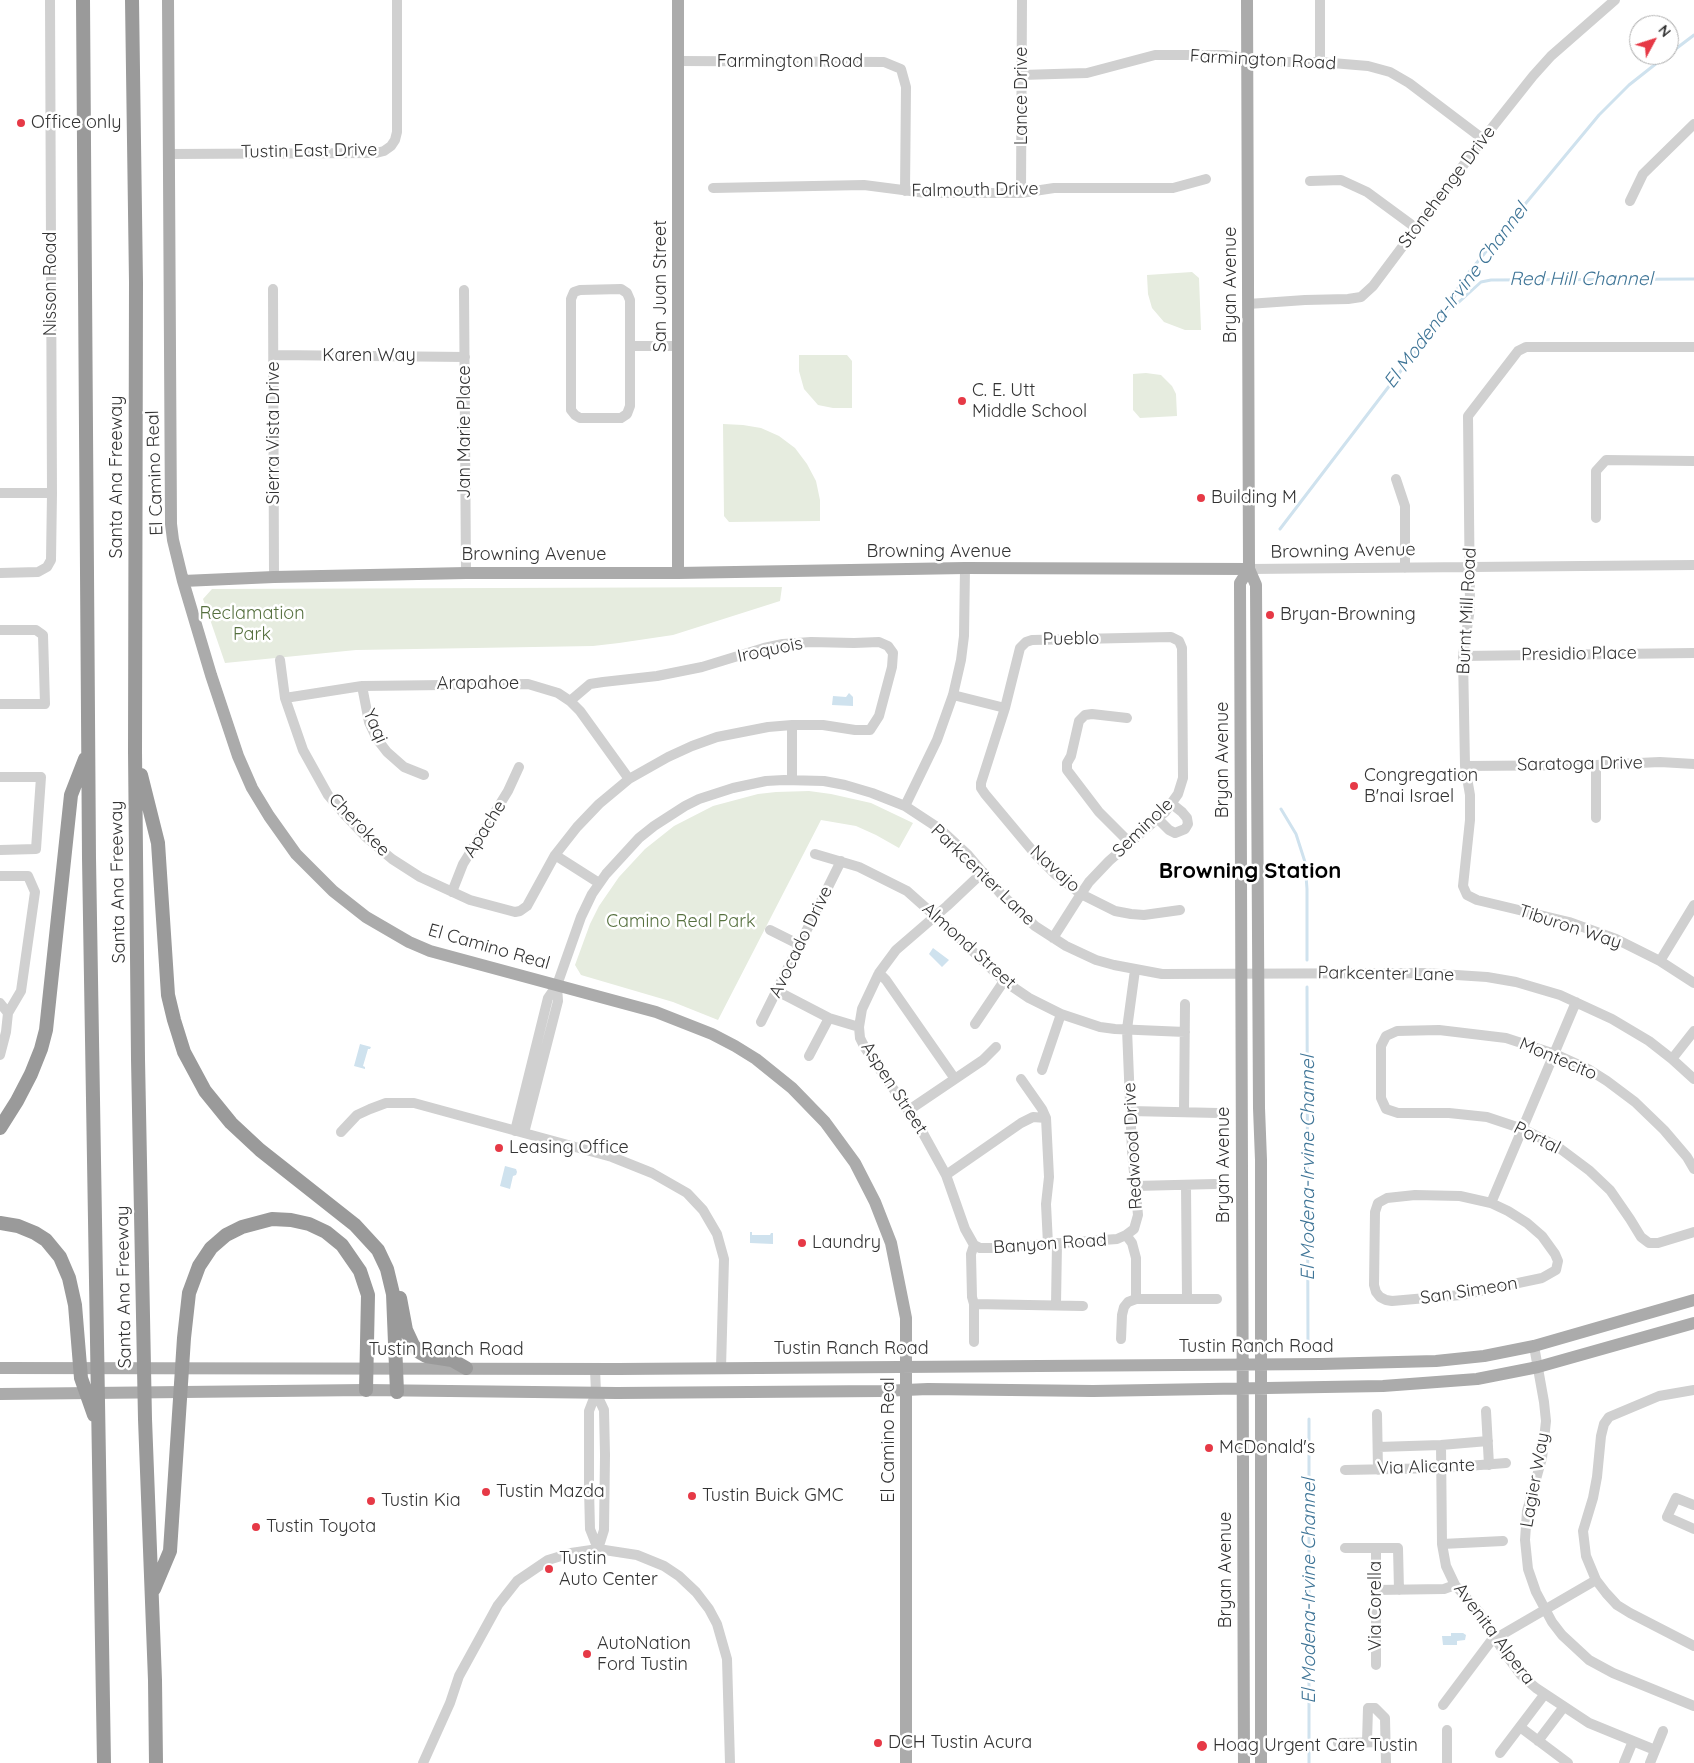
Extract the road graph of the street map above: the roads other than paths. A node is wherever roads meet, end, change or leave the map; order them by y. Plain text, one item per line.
1 (50, 0) edge
2 (83, 0) edge
3 (132, 0) edge
4 (168, 0) edge
5 (397, 0) edge
6 (678, 0) edge
7 (1022, 0) edge
8 (1247, 0) edge
9 (1320, 0) edge
10 (1615, 0) edge
11 (1248, 58) junction
12 (678, 61) junction
13 (1320, 62) junction
14 (1022, 75) junction
15 (1694, 124) edge
16 (1483, 139) junction
17 (169, 154) junction
18 (1206, 179) dead end
19 (1310, 181) dead end
20 (713, 188) dead end
21 (905, 191) junction
22 (1021, 193) junction
23 (1630, 201) dead end
24 (1416, 228) junction
25 (273, 289) dead end
26 (464, 290) dead end
27 (1248, 304) junction
28 (630, 346) junction
29 (678, 346) junction
30 (1694, 347) edge
31 (274, 355) junction
32 (465, 357) junction
33 (1694, 461) edge
34 (1396, 479) dead end
35 (0, 493) edge
36 (52, 493) junction
37 (1596, 518) dead end
38 (1694, 565) edge
39 (1470, 566) junction
40 (965, 568) junction
41 (1405, 568) junction
42 (1249, 569) junction
43 (0, 573) edge
44 (466, 573) junction
45 (678, 573) junction
46 (274, 577) junction
47 (184, 581) junction
48 (0, 630) edge
49 (1179, 641) joint
50 (1694, 653) edge
51 (1463, 656) junction
52 (280, 660) dead end
53 (362, 686) junction
54 (953, 695) junction
55 (285, 698) junction
56 (570, 701) junction
57 (0, 704) edge
58 (1005, 708) junction
59 (1127, 718) dead end
60 (792, 725) junction
61 (88, 751) junction
62 (135, 751) junction
63 (1694, 764) edge
64 (1466, 766) junction
65 (1596, 766) junction
66 (519, 767) dead end
67 (424, 775) dead end
68 (0, 777) edge
69 (630, 779) junction
70 (792, 780) junction
71 (981, 788) joint
72 (1172, 804) junction
73 (905, 806) junction
74 (1596, 818) dead end
75 (1158, 819) junction
76 (1130, 844) junction
77 (0, 850) edge
78 (815, 854) dead end
79 (555, 855) junction
80 (841, 861) junction
81 (983, 872) junction
82 (0, 876) edge
83 (599, 883) junction
84 (452, 892) junction
85 (1081, 894) junction
86 (1467, 895) joint
87 (1694, 905) edge
88 (1180, 910) dead end
89 (936, 916) junction
90 (770, 930) dead end
91 (1053, 938) junction
92 (800, 945) junction
93 (1660, 961) junction
94 (1135, 970) junction
95 (878, 973) junction
96 (1241, 974) junction
97 (1258, 974) junction
98 (1004, 981) junction
99 (1694, 983) edge
100 (557, 985) junction
101 (776, 991) junction
102 (1576, 1002) junction
103 (0, 1003) edge
104 (1185, 1004) dead end
105 (8, 1013) junction
106 (1062, 1014) junction
107 (829, 1018) junction
108 (761, 1022) dead end
109 (975, 1024) dead end
110 (859, 1027) junction
111 (1127, 1029) junction
112 (1694, 1031) edge
113 (1185, 1032) junction
114 (996, 1047) dead end
115 (1555, 1054) junction
116 (0, 1055) edge
117 (809, 1056) dead end
118 (1672, 1059) junction
119 (1042, 1070) dead end
120 (955, 1079) junction
121 (1021, 1079) dead end
122 (1694, 1079) edge
123 (1386, 1109) joint
124 (909, 1110) junction
125 (1130, 1111) junction
126 (1184, 1112) junction
127 (1218, 1113) dead end
128 (1046, 1118) junction
129 (0, 1128) edge
130 (1523, 1128) junction
131 (341, 1132) dead end
132 (519, 1132) junction
133 (1694, 1169) edge
134 (946, 1175) junction
135 (1215, 1184) dead end
136 (1186, 1185) junction
137 (1135, 1186) junction
138 (1491, 1203) junction
139 (0, 1223) edge
140 (1694, 1232) edge
141 (1126, 1235) junction
142 (1052, 1244) junction
143 (974, 1245) junction
144 (386, 1266) junction
145 (1136, 1298) junction
146 (1186, 1299) junction
147 (1217, 1299) dead end
148 (1694, 1300) edge
149 (974, 1304) junction
150 (1056, 1305) junction
151 (1083, 1306) dead end
152 (1694, 1323) edge
153 (1122, 1339) dead end
154 (974, 1342) dead end
155 (1534, 1346) junction
156 (1261, 1364) junction
157 (1242, 1365) junction
158 (907, 1366) junction
159 (366, 1367) junction
160 (1538, 1367) junction
161 (0, 1368) edge
162 (395, 1368) junction
163 (466, 1368) junction
164 (721, 1368) junction
165 (596, 1369) junction
166 (1242, 1388) junction
167 (1261, 1388) junction
168 (366, 1390) junction
169 (907, 1390) junction
170 (1694, 1390) edge
171 (397, 1392) junction
172 (596, 1393) junction
173 (0, 1394) edge
174 (1486, 1411) dead end
175 (1377, 1414) dead end
176 (98, 1427) junction
177 (1488, 1441) junction
178 (1441, 1445) junction
179 (1378, 1447) junction
180 (1506, 1464) dead end
181 (1489, 1465) junction
182 (1442, 1468) junction
183 (1345, 1470) dead end
184 (1378, 1470) junction
185 (1694, 1505) edge
186 (1694, 1529) edge
187 (1503, 1541) dead end
188 (1442, 1544) junction
189 (1345, 1548) dead end
190 (1376, 1548) junction
191 (598, 1549) junction
192 (1596, 1580) junction
193 (1455, 1585) junction
194 (1376, 1590) junction
195 (1399, 1590) junction
196 (152, 1594) junction
197 (1544, 1610) junction
198 (1496, 1638) junction
199 (1694, 1646) edge
200 (1376, 1665) dead end
201 (1544, 1695) junction
202 (1443, 1705) dead end
203 (1694, 1706) edge
204 (1563, 1708) junction
205 (1520, 1727) junction
206 (1447, 1730) dead end
207 (1663, 1732) dead end
208 (1538, 1741) junction
209 (1633, 1741) junction
210 (1368, 1742) junction
211 (1386, 1742) junction
212 (1338, 1743) dead end
213 (1655, 1750) junction
214 (1500, 1753) dead end
215 (104, 1763) edge
216 (156, 1763) edge
217 (423, 1763) edge
218 (730, 1763) edge
219 (906, 1763) edge
220 (1244, 1763) edge
221 (1262, 1763) edge
222 (1386, 1763) edge
223 (1447, 1763) edge
224 (1568, 1763) edge
225 (1624, 1763) edge
226 (1650, 1763) edge

1 - 36 street, Nisson Road
2 - 61 highway, Santa Ana Freeway
3 - 62 highway, Santa Ana Freeway
4 - 17 main road, El Camino Real
5 - 17 street, Tustin East Drive
6 - 12 main road, San Juan Street
7 - 14 street, Lance Drive
8 - 11 main road, Bryan Avenue
9 - 13 street
10 - 16 street, Stonehenge Drive
11 - 13 street, Farmington Road
11 - 14 street, Farmington Road
11 - 27 main road, Bryan Avenue
12 - 21 street, Farmington Road
12 - 29 main road, San Juan Street
13 - 16 street, Farmington Road
14 - 22 street, Lance Drive
15 - 23 street
16 - 24 street, Stonehenge Drive
17 - 47 main road, El Camino Real
18 - 22 street, Falmouth Drive
19 - 24 street
20 - 21 street, Falmouth Drive
21 - 22 street, Falmouth Drive
24 - 27 street, Stonehenge Drive
25 - 31 street, Sierra Vista Drive
26 - 32 street, Jan Marie Place
27 - 42 main road, Bryan Avenue
28 - 28 street
28 - 29 street
29 - 45 main road, San Juan Street
30 - 39 street, Burnt Mill Road
31 - 32 street, Karen Way
31 - 46 street, Sierra Vista Drive
32 - 44 street, Jan Marie Place
33 - 37 street
34 - 41 street
35 - 36 street
36 - 43 street, Nisson Road
38 - 39 street, Browning Avenue
39 - 41 street, Browning Avenue
39 - 51 street, Burnt Mill Road
40 - 42 main road, Browning Avenue
40 - 45 main road, Browning Avenue
40 - 54 street
41 - 42 street, Browning Avenue
42 - 96 main road, Bryan Avenue
42 - 97 main road, Bryan Avenue
44 - 45 main road, Browning Avenue
44 - 46 main road, Browning Avenue
46 - 47 main road, Browning Avenue
47 - 100 main road, El Camino Real
48 - 57 street
49 - 58 street, Pueblo
49 - 72 street, Seminole
50 - 51 street, Presidio Place
51 - 64 street, Burnt Mill Road
52 - 55 street, Cherokee
53 - 55 street, Arapahoe
53 - 56 street, Arapahoe
53 - 67 street, Yaqi
54 - 58 street
54 - 73 street
55 - 84 street, Cherokee
56 - 60 street, Iroquois
56 - 69 street, Arapahoe
58 - 71 street, Pueblo
59 - 76 street
60 - 69 street
60 - 70 street
61 - 129 highway
61 - 176 highway, Santa Ana Freeway
62 - 144 highway
62 - 196 highway, Santa Ana Freeway
63 - 65 street, Saratoga Drive
64 - 65 street, Saratoga Drive
64 - 86 street, Burnt Mill Road
65 - 74 street
66 - 84 street, Apache
68 - 77 street
69 - 79 street
70 - 73 street, Parkcenter Lane
70 - 83 street, Parkcenter Lane
71 - 85 street, Navajo
72 - 75 street, Seminole
72 - 75 street
73 - 81 street, Parkcenter Lane
75 - 76 street, Seminole
76 - 85 street, Seminole
78 - 80 street, Almond Street
79 - 83 street
79 - 84 street, Cherokee
80 - 89 street, Almond Street
80 - 92 street, Avocado Drive
81 - 89 street, Aspen Street
81 - 91 street, Parkcenter Lane
82 - 105 street
83 - 100 street, Parkcenter Lane
85 - 88 street, Navajo
85 - 91 street, Seminole
86 - 93 street, Tiburon Way
87 - 93 street
89 - 95 street, Aspen Street
89 - 98 street, Almond Street
90 - 92 street
91 - 94 street, Parkcenter Lane
92 - 101 street, Avocado Drive
93 - 99 street, Tiburon Way
94 - 96 street, Parkcenter Lane
94 - 111 street, Redwood Drive
95 - 110 street, Aspen Street
95 - 120 street
96 - 97 street, Parkcenter Lane
96 - 157 main road, Bryan Avenue
97 - 102 street, Parkcenter Lane
97 - 156 main road, Bryan Avenue
98 - 106 street, Almond Street
98 - 109 street
100 - 132 street, Parkcenter Lane
100 - 158 main road, El Camino Real
101 - 107 street
101 - 108 street, Avocado Drive
102 - 115 street
102 - 118 street, Parkcenter Lane
103 - 105 street
104 - 113 street
105 - 116 street
106 - 111 street, Almond Street
106 - 119 street
107 - 110 street
107 - 117 street
110 - 124 street, Aspen Street
111 - 113 street, Almond Street
111 - 125 street, Redwood Drive
112 - 118 street
113 - 126 street
114 - 120 street
115 - 123 street, Montecito
115 - 130 street
115 - 133 street, Montecito
118 - 122 street, Parkcenter Lane
120 - 124 street
121 - 128 street
123 - 130 street, Portal
124 - 134 street, Aspen Street
125 - 126 street
125 - 137 street, Redwood Drive
126 - 127 street
128 - 134 street
128 - 142 street
130 - 138 street
130 - 140 street, Portal
131 - 132 street
132 - 164 street
134 - 143 street, Aspen Street
135 - 136 street
136 - 137 street
136 - 146 street
137 - 141 street, Redwood Drive
138 - 138 street, San Simeon
139 - 176 highway
141 - 142 street, Banyon Road
141 - 145 street, Redwood Drive
142 - 143 street, Banyon Road
142 - 150 street
143 - 149 street
144 - 162 highway
144 - 163 highway
145 - 146 street
145 - 153 street
146 - 147 street
148 - 155 main road, Tustin Ranch Road
149 - 150 street
149 - 154 street
150 - 151 street
152 - 160 main road
155 - 156 main road, Tustin Ranch Road
155 - 160 street, Lagier Way
156 - 157 main road, Tustin Ranch Road
156 - 167 main road, Bryan Avenue
157 - 158 main road, Tustin Ranch Road
157 - 166 main road, Bryan Avenue
158 - 164 main road, Tustin Ranch Road
158 - 169 main road, El Camino Real
159 - 161 main road, Tustin Ranch Road
159 - 162 main road, Tustin Ranch Road
159 - 168 highway
159 - 196 highway
160 - 167 main road
160 - 197 street, Lagier Way
162 - 163 main road, Tustin Ranch Road
162 - 171 highway
163 - 165 main road, Tustin Ranch Road
164 - 165 main road, Tustin Ranch Road
165 - 172 street
166 - 167 main road
166 - 169 main road
166 - 220 main road, Bryan Avenue
167 - 221 main road, Bryan Avenue
168 - 171 main road
168 - 173 main road
169 - 172 main road
169 - 219 main road, El Camino Real
170 - 192 street
171 - 172 main road
172 - 191 street
172 - 191 street
174 - 177 street
175 - 179 street
176 - 215 highway, Santa Ana Freeway
177 - 178 street
177 - 181 street
178 - 179 street
178 - 182 street, Avenita Alpera
179 - 184 street
180 - 181 street, Via Alicante
181 - 182 street, Via Alicante
182 - 184 street, Via Alicante
182 - 188 street, Avenita Alpera
183 - 184 street, Via Alicante
185 - 186 street
187 - 188 street
188 - 193 street, Avenita Alpera
189 - 190 street
190 - 194 street, Via Corella
190 - 195 street
191 - 217 street
191 - 218 street
192 - 197 street
192 - 199 street
193 - 195 street
193 - 198 street, Avenita Alpera
194 - 195 street
194 - 200 street, Via Corella
196 - 216 highway, Santa Ana Freeway
197 - 198 street
197 - 203 street, Lagier Way
198 - 201 street, Avenita Alpera
198 - 202 street
201 - 204 street, Avenita Alpera
201 - 205 street
204 - 208 street
204 - 209 street, Avenita Alpera
205 - 208 street
205 - 214 street
206 - 223 street
207 - 213 street
208 - 224 street
209 - 213 street, Avenita Alpera
209 - 225 street
210 - 211 street
210 - 211 street
210 - 212 street
211 - 222 street
213 - 226 street

